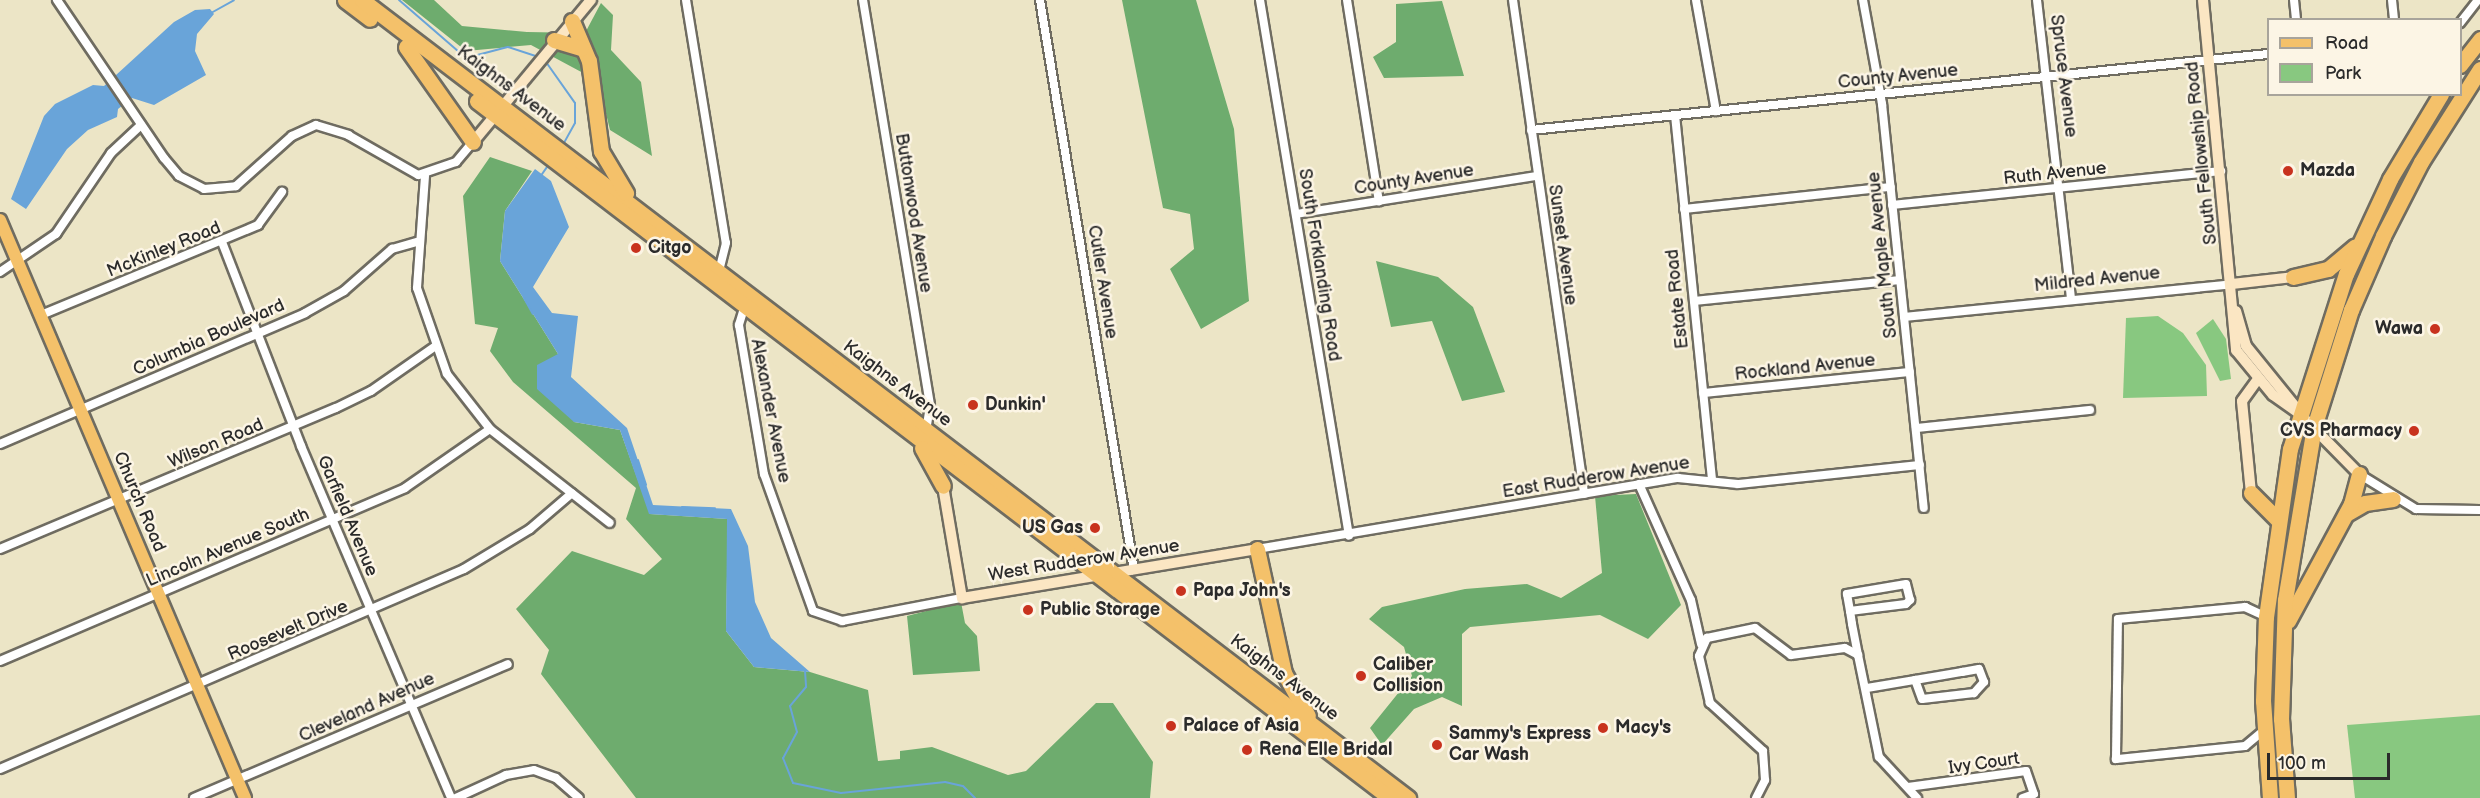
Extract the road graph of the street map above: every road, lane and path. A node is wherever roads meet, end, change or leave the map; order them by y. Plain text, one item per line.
1 (57, 0) edge
2 (345, 0) edge
3 (362, 0) edge
4 (591, 0) edge
5 (686, 0) edge
6 (863, 0) edge
7 (1040, 0) edge
8 (1260, 0) edge
9 (1347, 0) edge
10 (1513, 0) edge
11 (1696, 0) edge
12 (1863, 0) edge
13 (2037, 0) edge
14 (2203, 0) edge
15 (2294, 0) edge
16 (2392, 0) edge
17 (2478, 0) edge
18 (2296, 18) edge
19 (2394, 18) edge
20 (572, 21) junction
21 (2462, 21) edge
22 (2480, 39) edge
23 (406, 46) junction
24 (549, 46) junction
25 (581, 48) junction
26 (2267, 54) edge
27 (2209, 60) junction
28 (2462, 62) edge
29 (2480, 69) edge
30 (2050, 76) junction
31 (1878, 94) junction
32 (2440, 96) edge
33 (498, 110) junction
34 (1716, 111) junction
35 (1675, 115) junction
36 (141, 125) junction
37 (1531, 129) junction
38 (473, 142) junction
39 (562, 159) junction
40 (2221, 171) junction
41 (425, 176) junction
42 (1536, 176) junction
43 (1891, 186) junction
44 (2061, 188) junction
45 (282, 192) dead end
46 (1379, 201) junction
47 (1892, 205) junction
48 (1684, 209) junction
49 (643, 213) junction
50 (1296, 214) junction
51 (0, 220) edge
52 (222, 242) junction
53 (417, 242) junction
54 (2360, 242) junction
55 (19, 263) junction
56 (0, 272) edge
57 (718, 272) junction
58 (2293, 277) joint
59 (1900, 280) junction
60 (2232, 284) junction
61 (2071, 299) junction
62 (1694, 301) junction
63 (2234, 303) junction
64 (745, 305) junction
65 (41, 315) junction
66 (1904, 316) junction
67 (256, 333) junction
68 (434, 347) junction
69 (1910, 372) junction
70 (2258, 379) junction
71 (1703, 393) junction
72 (2090, 410) dead end
73 (80, 411) junction
74 (2299, 412) junction
75 (895, 420) junction
76 (294, 427) junction
77 (2314, 427) junction
78 (1916, 428) junction
79 (490, 429) junction
80 (926, 430) junction
81 (0, 444) edge
82 (1920, 465) junction
83 (2359, 474) junction
84 (2284, 478) junction
85 (1712, 480) junction
86 (1638, 484) junction
87 (943, 486) joint
88 (572, 493) junction
89 (1584, 494) junction
90 (2252, 494) junction
91 (2393, 499) junction
92 (119, 501) junction
93 (1924, 508) dead end
94 (2480, 510) edge
95 (2346, 513) junction
96 (2277, 519) junction
97 (333, 520) junction
98 (610, 523) dead end
99 (1349, 536) junction
100 (0, 549) edge
101 (1257, 549) junction
102 (1134, 570) junction
103 (1106, 574) junction
104 (159, 595) junction
105 (962, 598) junction
106 (1850, 611) junction
107 (372, 612) junction
108 (2266, 617) junction
109 (825, 619) joint
110 (2283, 635) junction
111 (1701, 644) junction
112 (1858, 655) junction
113 (0, 661) edge
114 (508, 664) dead end
115 (1915, 680) junction
116 (198, 685) junction
117 (1867, 688) junction
118 (409, 706) junction
119 (1317, 728) junction
120 (2264, 730) junction
121 (0, 769) edge
122 (237, 780) junction
123 (1908, 787) junction
124 (194, 798) edge
125 (245, 798) edge
126 (451, 798) edge
127 (456, 798) edge
128 (579, 798) edge
129 (1390, 798) edge
130 (1408, 798) edge
131 (1756, 798) edge
132 (1917, 798) edge
133 (2023, 798) edge
134 (2268, 798) edge
135 (2287, 798) edge

1 - 36 street
2 - 23 highway, Kaighns Avenue
3 - 33 highway, Kaighns Avenue
4 - 20 street
5 - 57 street
6 - 80 street, Buttonwood Avenue
7 - 102 street, Cutler Avenue
8 - 50 street, South Forklanding Road
9 - 46 street
10 - 37 street, Sunset Avenue
11 - 34 street
12 - 31 street, South Maple Avenue
13 - 30 street, Spruce Avenue
14 - 27 street, South Fellowship Road
15 - 18 street
16 - 19 street
17 - 21 street
20 - 24 street
20 - 25 highway
22 - 28 highway
23 - 33 highway, Kaighns Avenue
23 - 38 highway
24 - 25 highway
24 - 33 street
25 - 49 highway
26 - 27 street, County Avenue
27 - 30 street, County Avenue
27 - 40 street, South Fellowship Road
29 - 77 highway
30 - 31 street, County Avenue
30 - 44 street, Spruce Avenue
31 - 34 street, County Avenue
31 - 43 street, South Maple Avenue
32 - 54 highway
33 - 38 street
33 - 39 highway, Kaighns Avenue
34 - 35 street, County Avenue
35 - 37 street, County Avenue
35 - 48 street, Estate Road
36 - 41 street
36 - 55 street
37 - 42 street, Sunset Avenue
38 - 41 street
39 - 49 highway, Kaighns Avenue
39 - 64 highway, Kaighns Avenue
40 - 44 street, Ruth Avenue
40 - 60 street, South Fellowship Road
41 - 53 street
42 - 46 street, County Avenue
42 - 89 street, Sunset Avenue
43 - 47 street, South Maple Avenue
43 - 48 street
44 - 47 street, Ruth Avenue
44 - 61 street, Spruce Avenue
45 - 52 street, McKinley Road
46 - 50 street, County Avenue
47 - 59 street, South Maple Avenue
48 - 62 street, Estate Road
49 - 57 highway, Kaighns Avenue
50 - 99 street, South Forklanding Road
51 - 55 main road, Church Road
52 - 65 street, McKinley Road
52 - 67 street, Garfield Avenue
53 - 67 street, Columbia Boulevard
53 - 68 street
54 - 58 highway
54 - 74 highway
55 - 56 street
55 - 65 main road, Church Road
57 - 80 highway, Kaighns Avenue
58 - 60 street, Mildred Avenue
59 - 62 street
59 - 66 street, South Maple Avenue
60 - 61 street, Mildred Avenue
60 - 63 street, South Fellowship Road
61 - 66 street, Mildred Avenue
62 - 71 street, Estate Road
63 - 70 street, South Fellowship Road
63 - 74 street, South Fellowship Road
64 - 75 highway, Kaighns Avenue
64 - 109 street, Alexander Avenue
65 - 73 main road, Church Road
66 - 69 street, South Maple Avenue
67 - 73 street, Columbia Boulevard
67 - 76 street, Garfield Avenue
68 - 76 street, Wilson Road
68 - 79 street
69 - 71 street, Rockland Avenue
69 - 78 street, South Maple Avenue
70 - 74 street, South Fellowship Road
70 - 90 street
71 - 85 street, Estate Road
72 - 78 street
73 - 81 street, Columbia Boulevard
73 - 92 main road, Church Road
74 - 77 street
74 - 84 highway
75 - 87 highway
75 - 103 highway, Kaighns Avenue
76 - 92 street, Wilson Road
76 - 97 street, Garfield Avenue
77 - 83 street
77 - 110 highway
78 - 82 street, South Maple Avenue
79 - 88 street
79 - 97 street, Lincoln Avenue South
80 - 103 highway, Kaighns Avenue
82 - 85 street, East Rudderow Avenue
82 - 93 street, South Maple Avenue
83 - 91 street
83 - 95 highway
84 - 90 highway
84 - 96 highway
85 - 86 street, East Rudderow Avenue
86 - 89 street, East Rudderow Avenue
86 - 111 street
87 - 105 street
88 - 98 street
88 - 107 street, Roosevelt Drive
89 - 99 street, East Rudderow Avenue
90 - 96 highway
91 - 94 street
91 - 95 highway
92 - 100 street, Wilson Road
92 - 104 main road, Church Road
95 - 110 highway
96 - 108 highway
97 - 104 street, Lincoln Avenue South
97 - 107 street, Garfield Avenue
99 - 101 street, West Rudderow Avenue
101 - 102 street, West Rudderow Avenue
101 - 119 highway
102 - 103 street, West Rudderow Avenue
103 - 105 street, West Rudderow Avenue
103 - 119 highway, Kaighns Avenue
103 - 129 highway, Kaighns Avenue
104 - 113 street, Lincoln Avenue South
104 - 116 main road, Church Road
105 - 109 street, West Rudderow Avenue
106 - 106 street
106 - 112 street
107 - 116 street, Roosevelt Drive
107 - 118 street, Garfield Avenue
108 - 120 highway
108 - 120 street
110 - 135 highway
111 - 112 street
111 - 131 street
112 - 117 street
114 - 118 street, Cleveland Avenue
115 - 115 street
115 - 117 street
116 - 121 street, Roosevelt Drive
116 - 122 main road, Church Road
117 - 123 street
118 - 122 street, Cleveland Avenue
118 - 126 street, Garfield Avenue
119 - 130 highway, Kaighns Avenue
120 - 134 highway
122 - 124 street, Cleveland Avenue
122 - 125 main road, Church Road
123 - 132 street
123 - 133 street, Ivy Court
127 - 128 street

